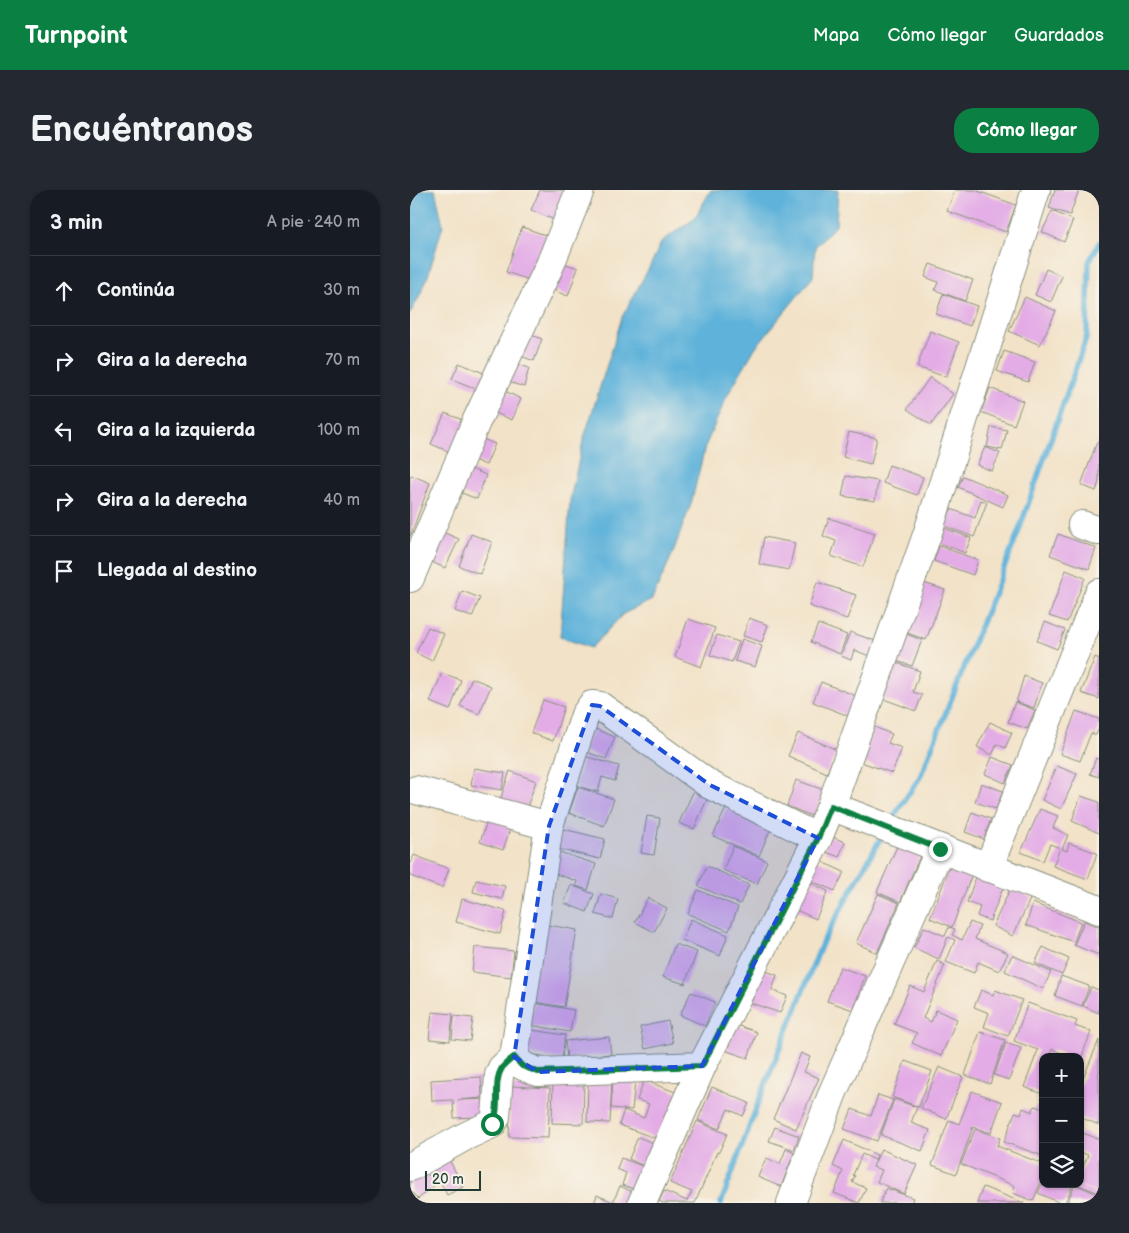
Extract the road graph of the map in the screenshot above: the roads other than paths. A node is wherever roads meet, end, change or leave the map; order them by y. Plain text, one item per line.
1 (580, 190) edge
2 (1036, 190) edge
3 (410, 578) edge
4 (1099, 593) edge
5 (416, 790) dead end
6 (839, 809) junction
7 (549, 826) junction
8 (818, 838) junction
9 (932, 846) junction
10 (988, 868) junction
11 (1099, 910) edge
12 (514, 1057) junction
13 (702, 1066) junction
14 (410, 1167) edge
15 (642, 1203) edge
16 (791, 1203) edge

1 - 3 street
2 - 6 street
4 - 10 street
5 - 7 street
6 - 8 street
6 - 9 street
7 - 8 street
7 - 12 street
8 - 13 street
9 - 10 street
9 - 16 street
10 - 11 street
12 - 13 street
12 - 14 street
13 - 15 street

